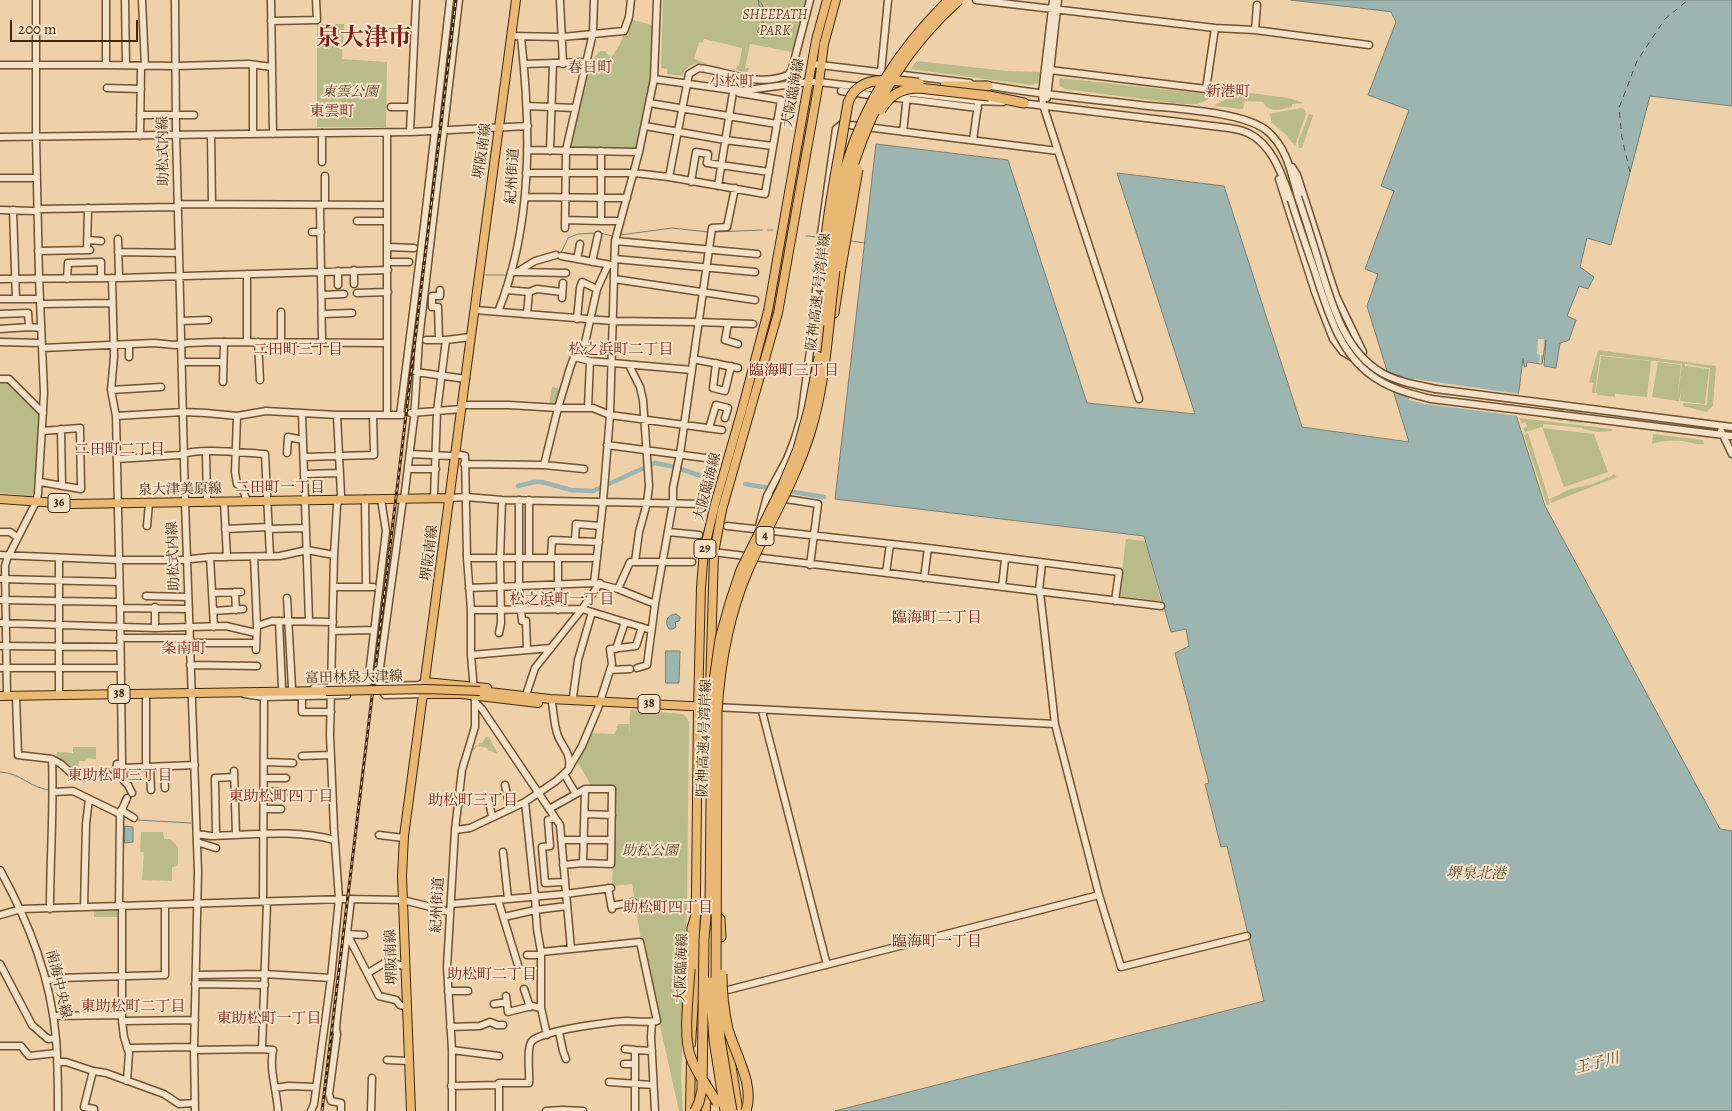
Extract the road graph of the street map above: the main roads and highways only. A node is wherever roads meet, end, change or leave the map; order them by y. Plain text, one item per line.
1 (516, 0) edge
2 (826, 0) edge
3 (836, 0) edge
4 (948, 0) edge
5 (959, 0) edge
6 (816, 64) junction
7 (988, 86) road end
8 (1024, 103) road end
9 (820, 347) junction
10 (821, 387) junction
11 (450, 498) junction
12 (0, 499) edge
13 (425, 682) junction
14 (423, 694) junction
15 (476, 694) junction
16 (8, 696) edge
17 (590, 701) junction
18 (698, 707) junction
19 (709, 707) junction
20 (710, 814) junction
21 (716, 854) junction
22 (707, 863) junction
23 (696, 912) junction
24 (721, 992) joint
25 (411, 1111) edge
26 (690, 1111) edge
27 (695, 1111) edge
28 (706, 1111) edge
29 (720, 1111) edge
30 (725, 1111) edge
31 (732, 1111) edge
32 (738, 1111) edge
33 (746, 1111) edge

1 - 11 main road, 堺阪南線
2 - 6 main road, 大阪臨海線 / 29
3 - 6 main road, 大阪臨海線 / 29
4 - 9 highway, 阪神高速4号湾岸線 / 4, bridge
5 - 10 highway, 阪神高速4号湾岸線 / 4, bridge
6 - 18 main road, 大阪臨海線 / 29
6 - 19 main road, 大阪臨海線 / 29
7 - 9 highway, bridge
8 - 10 highway, bridge
9 - 20 highway, 阪神高速4号湾岸線 / 4, bridge
10 - 21 highway, 阪神高速4号湾岸線 / 4, bridge
11 - 12 main road, 泉大津美原線 / 36
11 - 13 main road, 堺阪南線
13 - 14 main road, 堺阪南線
13 - 15 main road, 38
14 - 15 main road, 38
14 - 25 main road, 堺阪南線
15 - 16 main road, 富田林泉大津線 / 38, bridge
15 - 17 main road, 富田林泉大津線 / 38
15 - 17 main road, 38
15 - 17 main road, 38
17 - 18 main road, 富田林泉大津線 / 38
18 - 19 main road, 富田林泉大津線 / 38
18 - 23 main road, 大阪臨海線 / 29
19 - 22 main road, 大阪臨海線 / 29
20 - 27 highway, bridge
20 - 30 highway, 阪神高速4号湾岸線 / 4, bridge
21 - 31 highway, 阪神高速4号湾岸線 / 4, bridge
21 - 33 highway, bridge
22 - 24 main road
22 - 28 main road, 大阪臨海線 / 29
23 - 26 main road, 大阪臨海線 / 29
23 - 29 highway, bridge
24 - 32 highway, bridge

